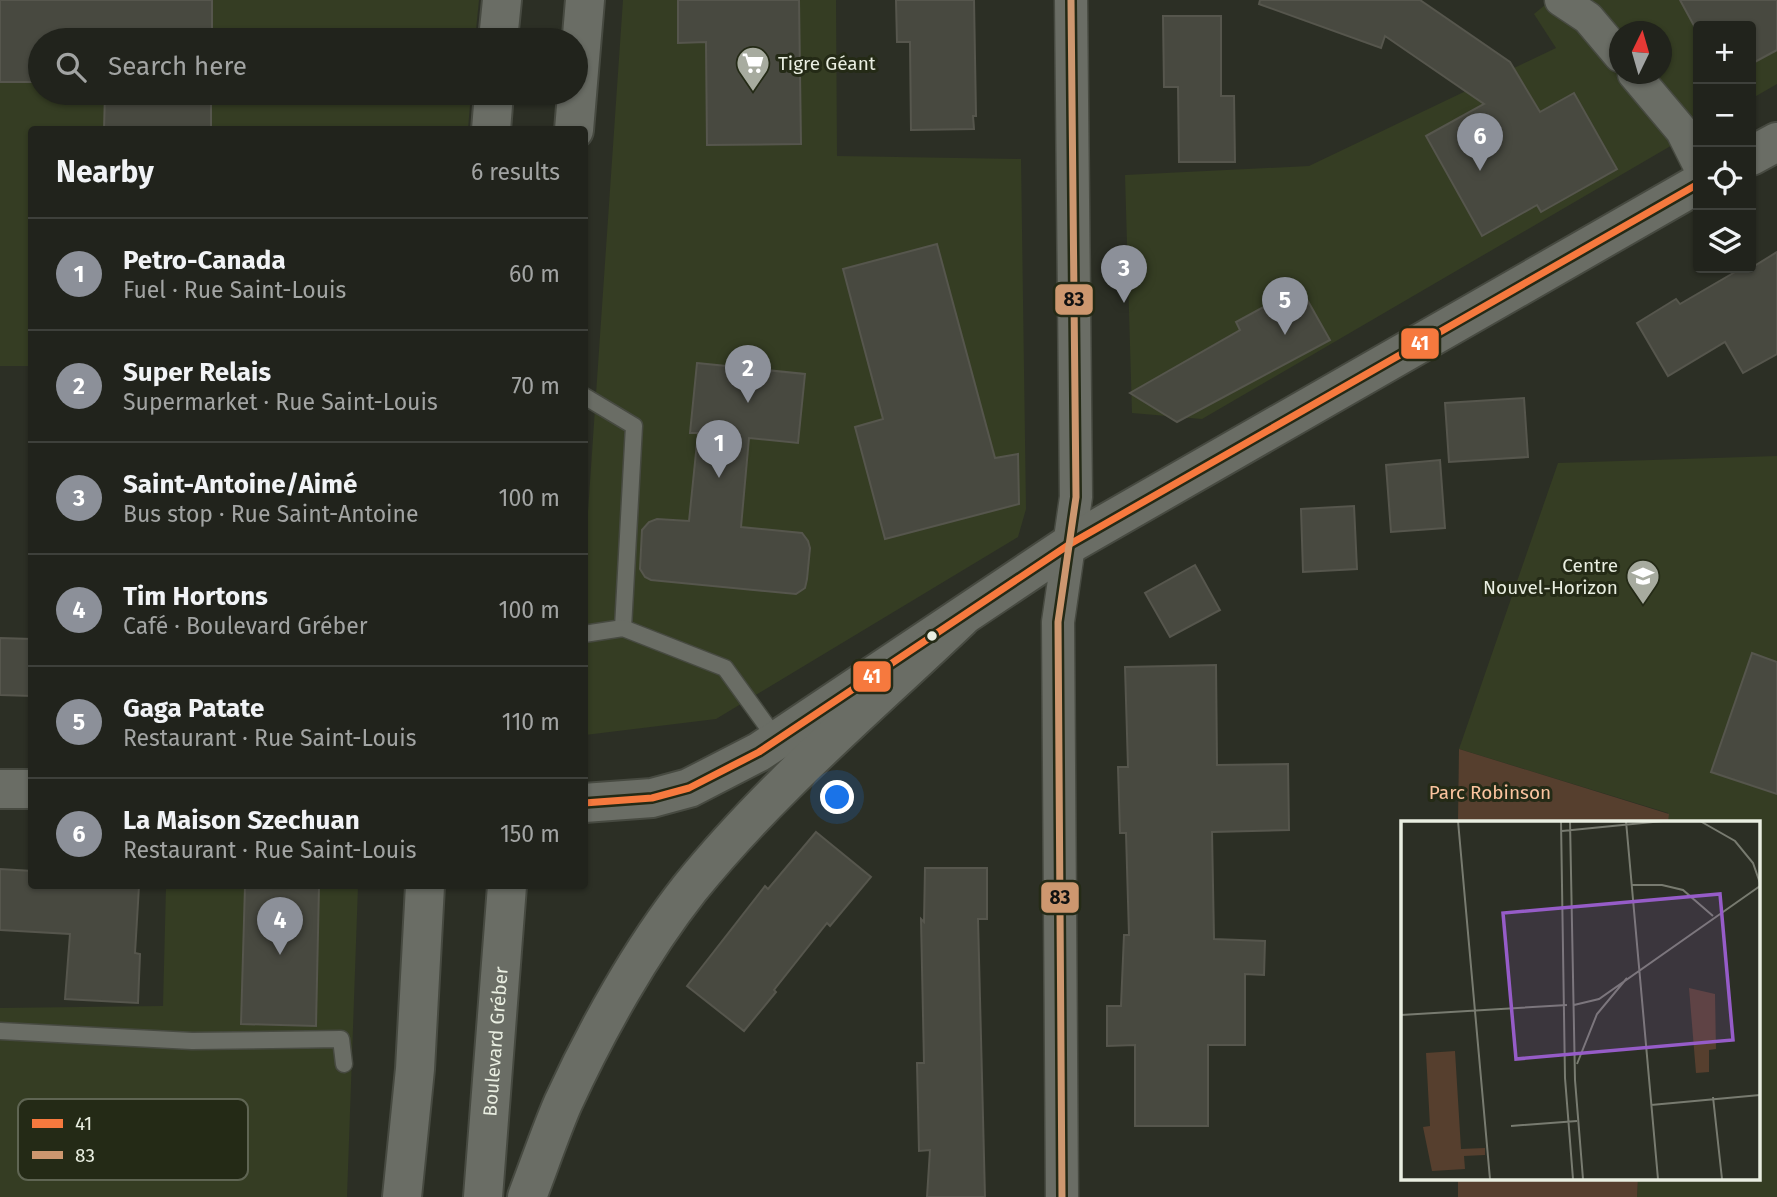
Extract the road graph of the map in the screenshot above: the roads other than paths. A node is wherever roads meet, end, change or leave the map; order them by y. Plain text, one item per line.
1 (502, 0) edge
2 (585, 0) edge
3 (1071, 0) edge
4 (1561, 0) edge
5 (499, 28) edge
6 (582, 28) edge
7 (1609, 44) edge
8 (1642, 84) edge
9 (493, 105) edge
10 (575, 105) edge
11 (491, 126) edge
12 (573, 126) edge
13 (1777, 142) edge
14 (1693, 153) edge
15 (1756, 153) edge
16 (1693, 187) edge
17 (588, 398) edge
18 (1070, 544) junction
19 (961, 618) junction
20 (623, 628) junction
21 (588, 633) edge
22 (777, 740) junction
23 (0, 789) edge
24 (28, 789) edge
25 (588, 803) edge
26 (425, 889) edge
27 (507, 889) edge
28 (0, 1031) edge
29 (344, 1064) dead end
30 (402, 1197) edge
31 (483, 1197) edge
32 (527, 1197) edge
33 (1062, 1197) edge

1 - 5 main road
2 - 6 main road
3 - 18 street
4 - 7 street
8 - 14 street
9 - 11 main road
10 - 12 main road
13 - 15 main road
16 - 18 main road
17 - 20 lane
18 - 19 main road
18 - 33 street
19 - 22 main road
19 - 32 main road
20 - 21 lane
20 - 22 lane
22 - 25 main road
23 - 24 main road
26 - 30 main road
27 - 31 main road, Boulevard Gréber
28 - 29 lane

